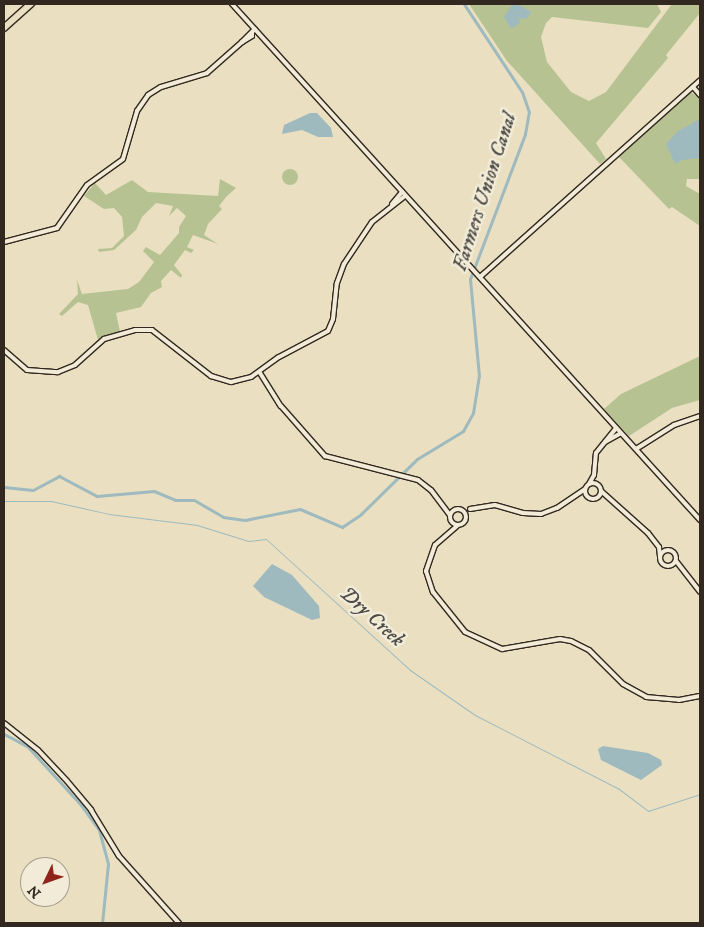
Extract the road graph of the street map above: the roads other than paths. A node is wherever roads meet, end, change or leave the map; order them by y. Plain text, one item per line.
1 (31, 4) edge
2 (232, 4) edge
3 (4, 28) edge
4 (253, 31) junction
5 (698, 81) edge
6 (692, 87) junction
7 (700, 87) edge
8 (700, 95) edge
9 (404, 194) junction
10 (4, 242) edge
11 (479, 276) junction
12 (4, 350) edge
13 (260, 373) junction
14 (700, 416) edge
15 (616, 428) junction
16 (621, 433) junction
17 (605, 442) junction
18 (636, 449) junction
19 (594, 475) junction
20 (589, 484) junction
21 (598, 485) junction
22 (585, 489) junction
23 (601, 491) junction
24 (578, 496) junction
25 (588, 497) junction
26 (598, 498) junction
27 (609, 499) junction
28 (446, 509) junction
29 (470, 509) junction
30 (455, 510) junction
31 (462, 510) junction
32 (450, 515) junction
33 (466, 516) junction
34 (700, 520) edge
35 (450, 521) junction
36 (457, 526) junction
37 (450, 529) junction
38 (659, 547) junction
39 (668, 550) junction
40 (660, 557) junction
41 (676, 561) junction
42 (671, 566) junction
43 (678, 568) junction
44 (700, 592) edge
45 (700, 696) edge
46 (4, 724) edge
47 (180, 923) edge

1 - 3 highway
2 - 4 street
4 - 9 street
4 - 10 street
5 - 6 street
5 - 7 street
6 - 8 street
6 - 11 street
9 - 11 street
9 - 13 street
11 - 15 street
12 - 13 street
13 - 28 street
14 - 18 street
15 - 16 street
15 - 17 street
16 - 17 street
16 - 18 street
17 - 19 street
18 - 34 street
19 - 20 street
19 - 21 street
20 - 21 street
20 - 22 street
21 - 23 street
22 - 24 street
22 - 25 street
23 - 26 street
23 - 27 street
24 - 25 street
24 - 29 street
25 - 26 street
26 - 27 street
27 - 38 street
28 - 30 street
28 - 32 street
29 - 31 street
29 - 33 street
30 - 31 street
30 - 32 street
31 - 33 street
32 - 35 street
33 - 36 street
35 - 36 street
35 - 37 street
36 - 37 street
37 - 45 street
38 - 39 street
38 - 40 street
39 - 40 street
39 - 41 street
40 - 42 street
41 - 42 street
41 - 43 street
42 - 43 street
43 - 44 street
46 - 47 street

